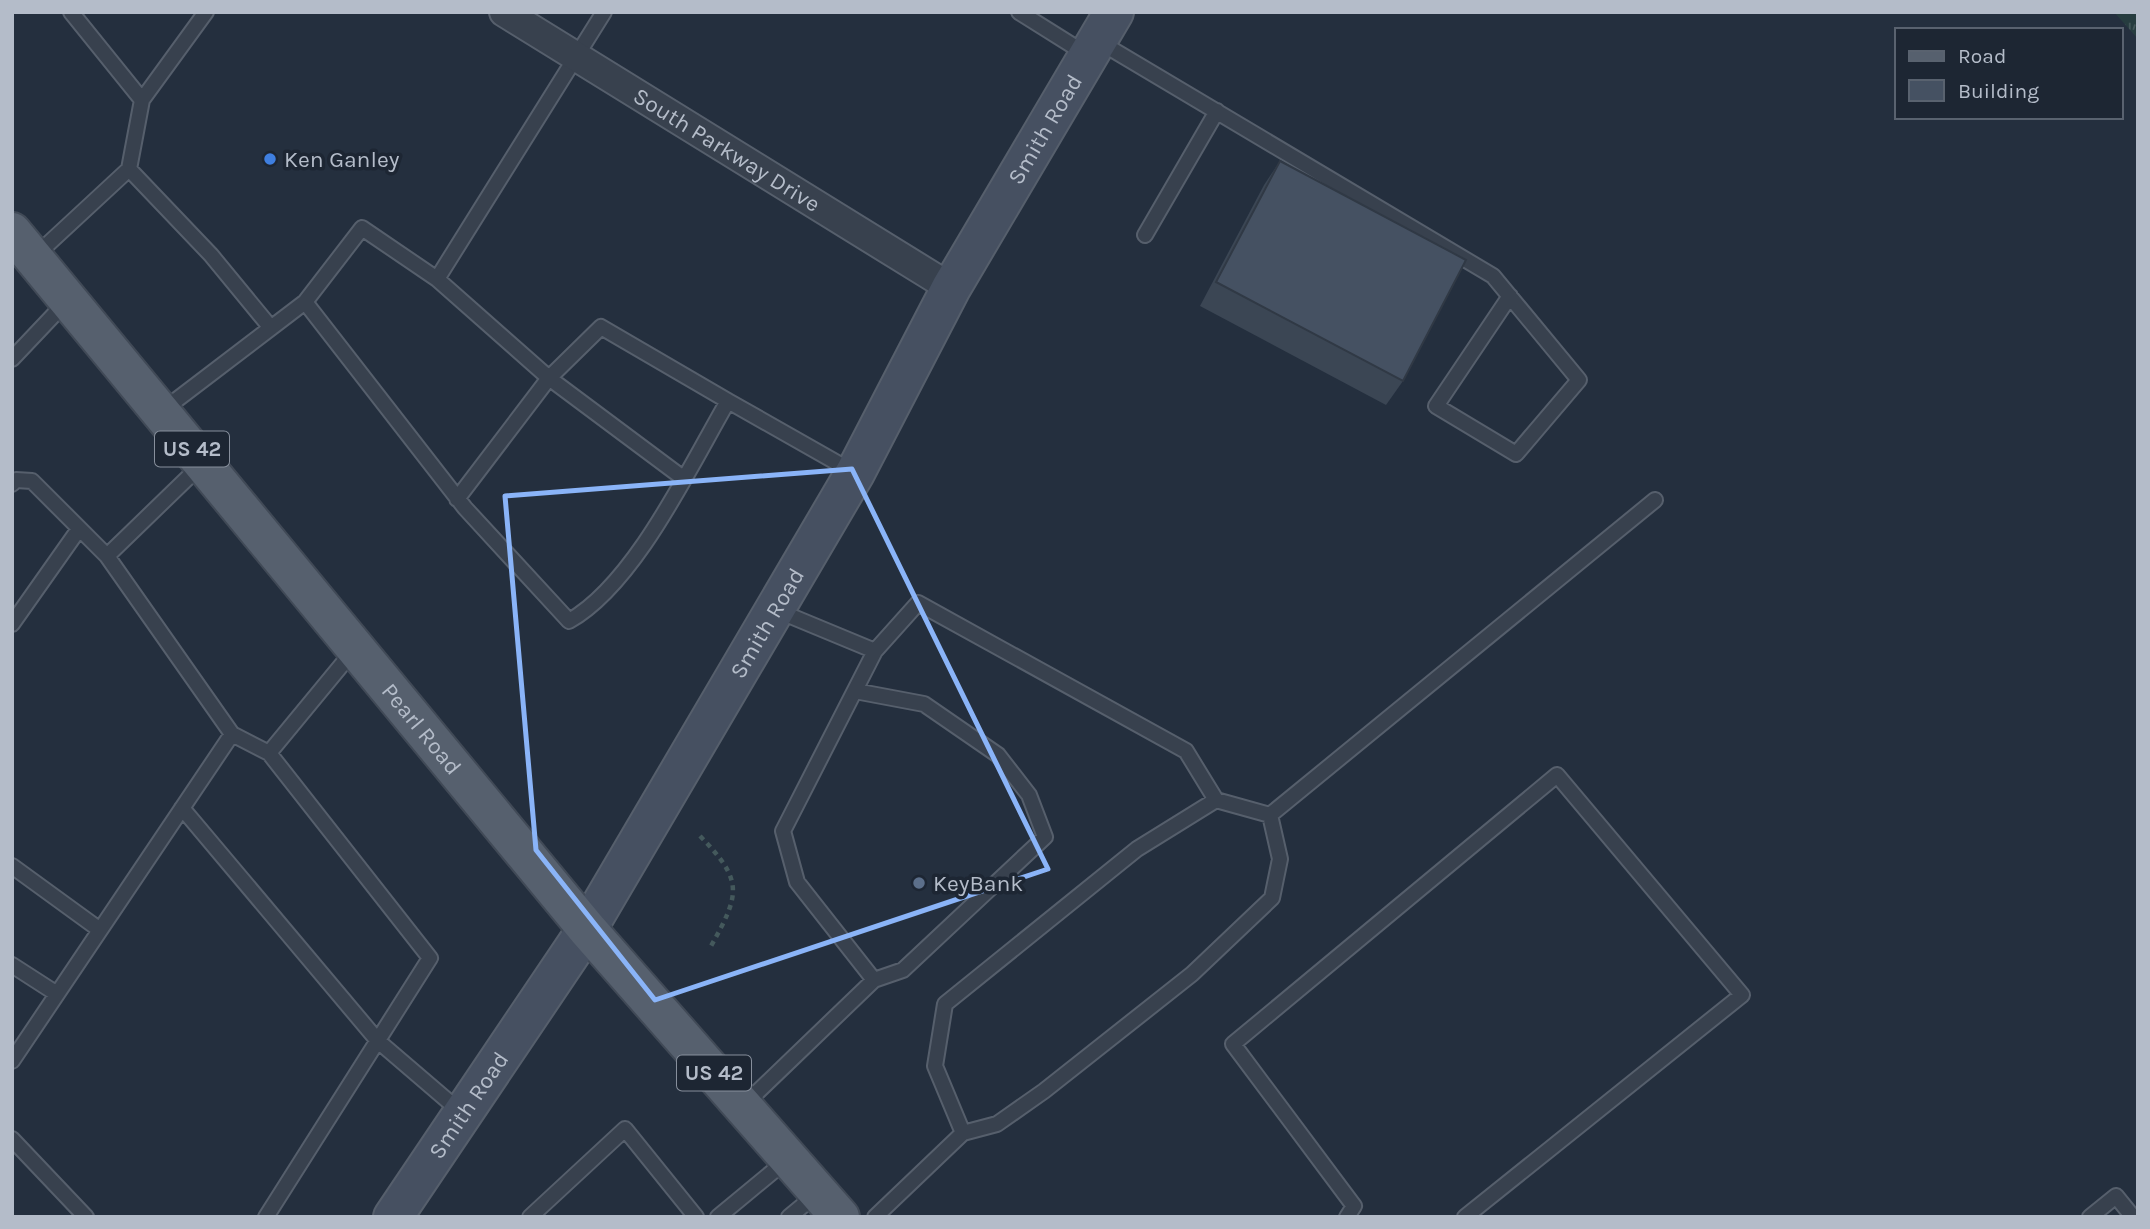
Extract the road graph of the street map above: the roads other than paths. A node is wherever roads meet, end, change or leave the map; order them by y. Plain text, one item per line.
1 (71, 12) edge
2 (206, 12) edge
3 (504, 12) edge
4 (604, 12) edge
5 (1019, 12) edge
6 (1100, 36) edge
7 (576, 56) junction
8 (142, 100) junction
9 (1217, 111) junction
10 (129, 169) junction
11 (1145, 235) dead end
12 (21, 249) edge
13 (437, 279) junction
14 (951, 288) junction
15 (1510, 296) junction
16 (69, 300) junction
17 (305, 302) junction
18 (271, 328) junction
19 (12, 359) edge
20 (549, 378) junction
21 (728, 401) junction
22 (161, 411) junction
23 (203, 463) junction
24 (855, 473) junction
25 (683, 478) junction
26 (12, 484) edge
27 (457, 499) junction
28 (1655, 500) dead end
29 (79, 529) junction
30 (107, 556) junction
31 (776, 610) junction
32 (12, 624) edge
33 (355, 649) junction
34 (875, 651) junction
35 (855, 691) junction
36 (232, 734) junction
37 (270, 753) junction
38 (1216, 800) junction
39 (182, 808) junction
40 (1270, 815) junction
41 (12, 866) edge
42 (587, 929) junction
43 (100, 930) junction
44 (12, 965) edge
45 (874, 980) junction
46 (57, 994) junction
47 (378, 1041) junction
48 (12, 1060) edge
49 (743, 1106) junction
50 (463, 1114) junction
51 (963, 1133) junction
52 (12, 1139) edge
53 (789, 1158) junction
54 (829, 1204) edge
55 (1350, 1211) edge
56 (86, 1217) edge
57 (266, 1217) edge
58 (393, 1217) edge
59 (530, 1217) edge
60 (696, 1217) edge
61 (718, 1217) edge
62 (789, 1217) edge
63 (875, 1217) edge
64 (1465, 1217) edge
65 (2090, 1217) edge
66 (2133, 1217) edge

1 - 8 lane
2 - 8 lane
3 - 7 street, South Parkway Drive
4 - 7 lane
5 - 6 lane
6 - 9 lane
6 - 14 main road, Smith Road
7 - 13 lane
7 - 14 street, South Parkway Drive
8 - 10 lane
9 - 11 lane
9 - 15 lane
10 - 12 lane
10 - 18 lane
12 - 16 main road, Pearl Road / US 42
13 - 17 lane
13 - 20 lane
14 - 24 main road, Smith Road
15 - 15 lane
16 - 19 lane
16 - 22 main road, Pearl Road / US 42
17 - 18 lane
17 - 27 lane
18 - 22 lane
20 - 21 lane
20 - 25 lane
20 - 27 lane
21 - 24 lane
21 - 25 lane
22 - 23 main road, Pearl Road / US 42
23 - 30 lane
23 - 33 main road, Pearl Road / US 42
24 - 31 main road, Smith Road
25 - 27 lane
26 - 29 lane
28 - 40 lane
29 - 30 lane
29 - 32 lane
30 - 36 lane
31 - 34 lane
31 - 42 main road, Smith Road
33 - 37 lane
33 - 42 main road, Pearl Road / US 42
34 - 35 lane
34 - 38 lane
35 - 45 lane
35 - 45 lane
36 - 37 lane
36 - 39 lane
37 - 47 lane
38 - 40 lane
38 - 51 lane
39 - 43 lane
39 - 47 lane
40 - 51 lane
41 - 43 lane
42 - 49 main road, Pearl Road / US 42
42 - 50 main road, Smith Road
43 - 46 lane
44 - 46 lane
45 - 49 lane
46 - 48 lane
47 - 50 lane
47 - 57 lane
49 - 53 main road, Pearl Road / US 42
50 - 58 main road, Smith Road
51 - 63 lane
52 - 56 lane
53 - 54 main road, Pearl Road / US 42
53 - 61 lane
54 - 62 lane
55 - 64 lane
59 - 60 lane
65 - 66 lane

